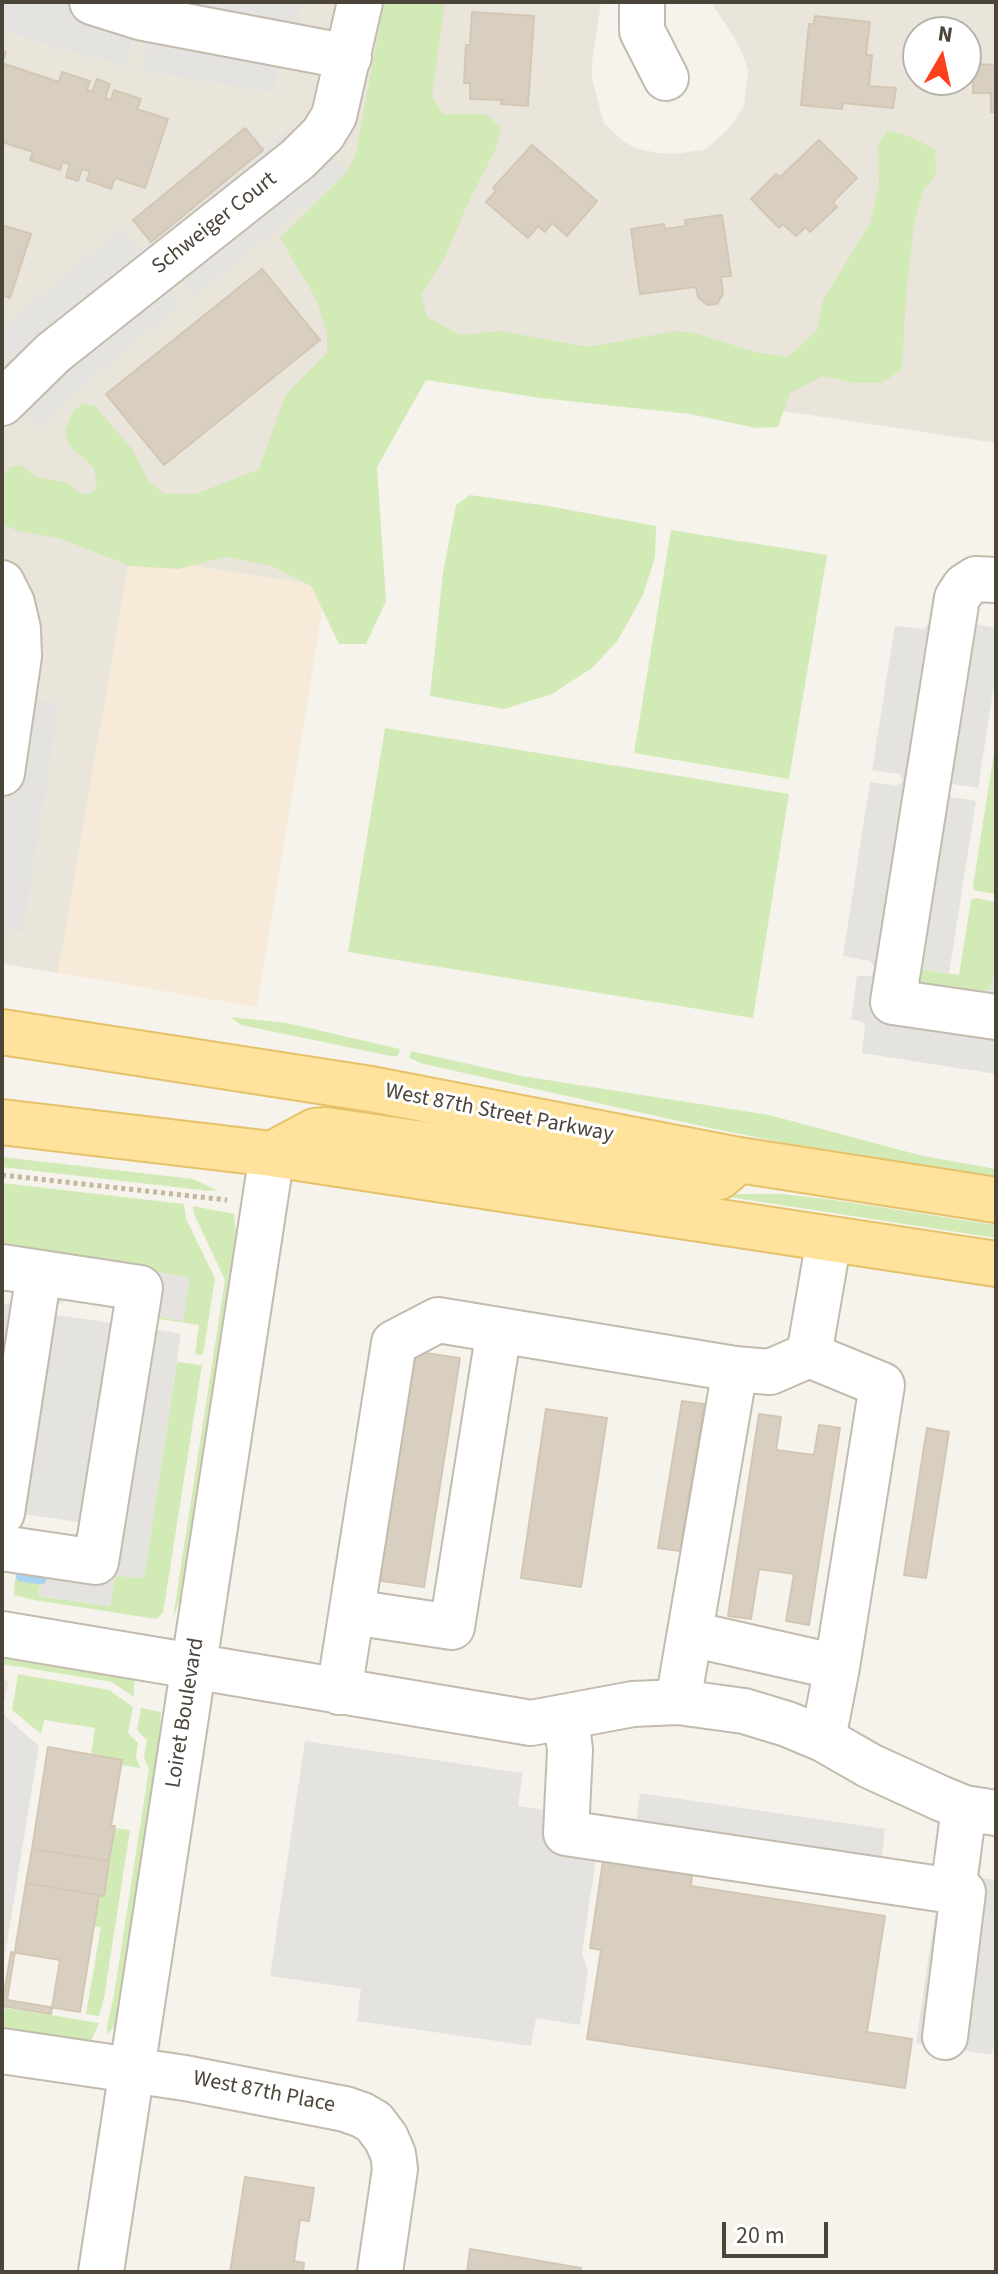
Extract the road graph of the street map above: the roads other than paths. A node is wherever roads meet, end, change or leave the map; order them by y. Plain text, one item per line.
1 (92, 2) edge
2 (360, 2) edge
3 (642, 2) edge
4 (349, 57) junction
5 (666, 78) dead end
6 (2, 403) edge
7 (996, 580) edge
8 (2, 583) edge
9 (2, 773) edge
10 (996, 1017) edge
11 (2, 1032) edge
12 (2, 1122) edge
13 (272, 1154) junction
14 (739, 1160) junction
15 (996, 1200) edge
16 (829, 1239) junction
17 (996, 1264) edge
18 (21, 1270) edge
19 (499, 1330) junction
20 (809, 1355) junction
21 (735, 1369) junction
22 (2, 1513) edge
23 (2, 1548) edge
24 (352, 1612) junction
25 (2, 1634) edge
26 (691, 1634) junction
27 (192, 1666) junction
28 (837, 1667) junction
29 (339, 1692) junction
30 (678, 1702) junction
31 (566, 1717) junction
32 (823, 1739) junction
33 (980, 1811) edge
34 (953, 1891) junction
35 (945, 2037) dead end
36 (2, 2051) edge
37 (132, 2071) junction
38 (101, 2272) edge
39 (380, 2272) edge

1 - 4 street
2 - 4 street, Schweiger Court
3 - 5 street
4 - 6 street, Schweiger Court
7 - 10 street
8 - 9 street
11 - 14 main road, West 87th Street Parkway
12 - 13 main road
13 - 14 main road
13 - 16 main road
13 - 27 street, Loiret Boulevard
14 - 15 main road, West 87th Street Parkway
16 - 17 main road
16 - 20 street
18 - 22 street
18 - 23 street
19 - 21 street
19 - 24 street
19 - 24 street
20 - 21 street
20 - 28 street
21 - 26 street
24 - 29 street
25 - 27 street
26 - 28 street
26 - 30 street
27 - 29 street
27 - 37 street, Loiret Boulevard
28 - 32 street
29 - 31 street
30 - 31 street
30 - 32 street
31 - 34 street
32 - 33 street
33 - 34 street
34 - 35 street
36 - 37 street, West 87th Place
37 - 38 street, Loiret Boulevard
37 - 39 street, West 87th Place

